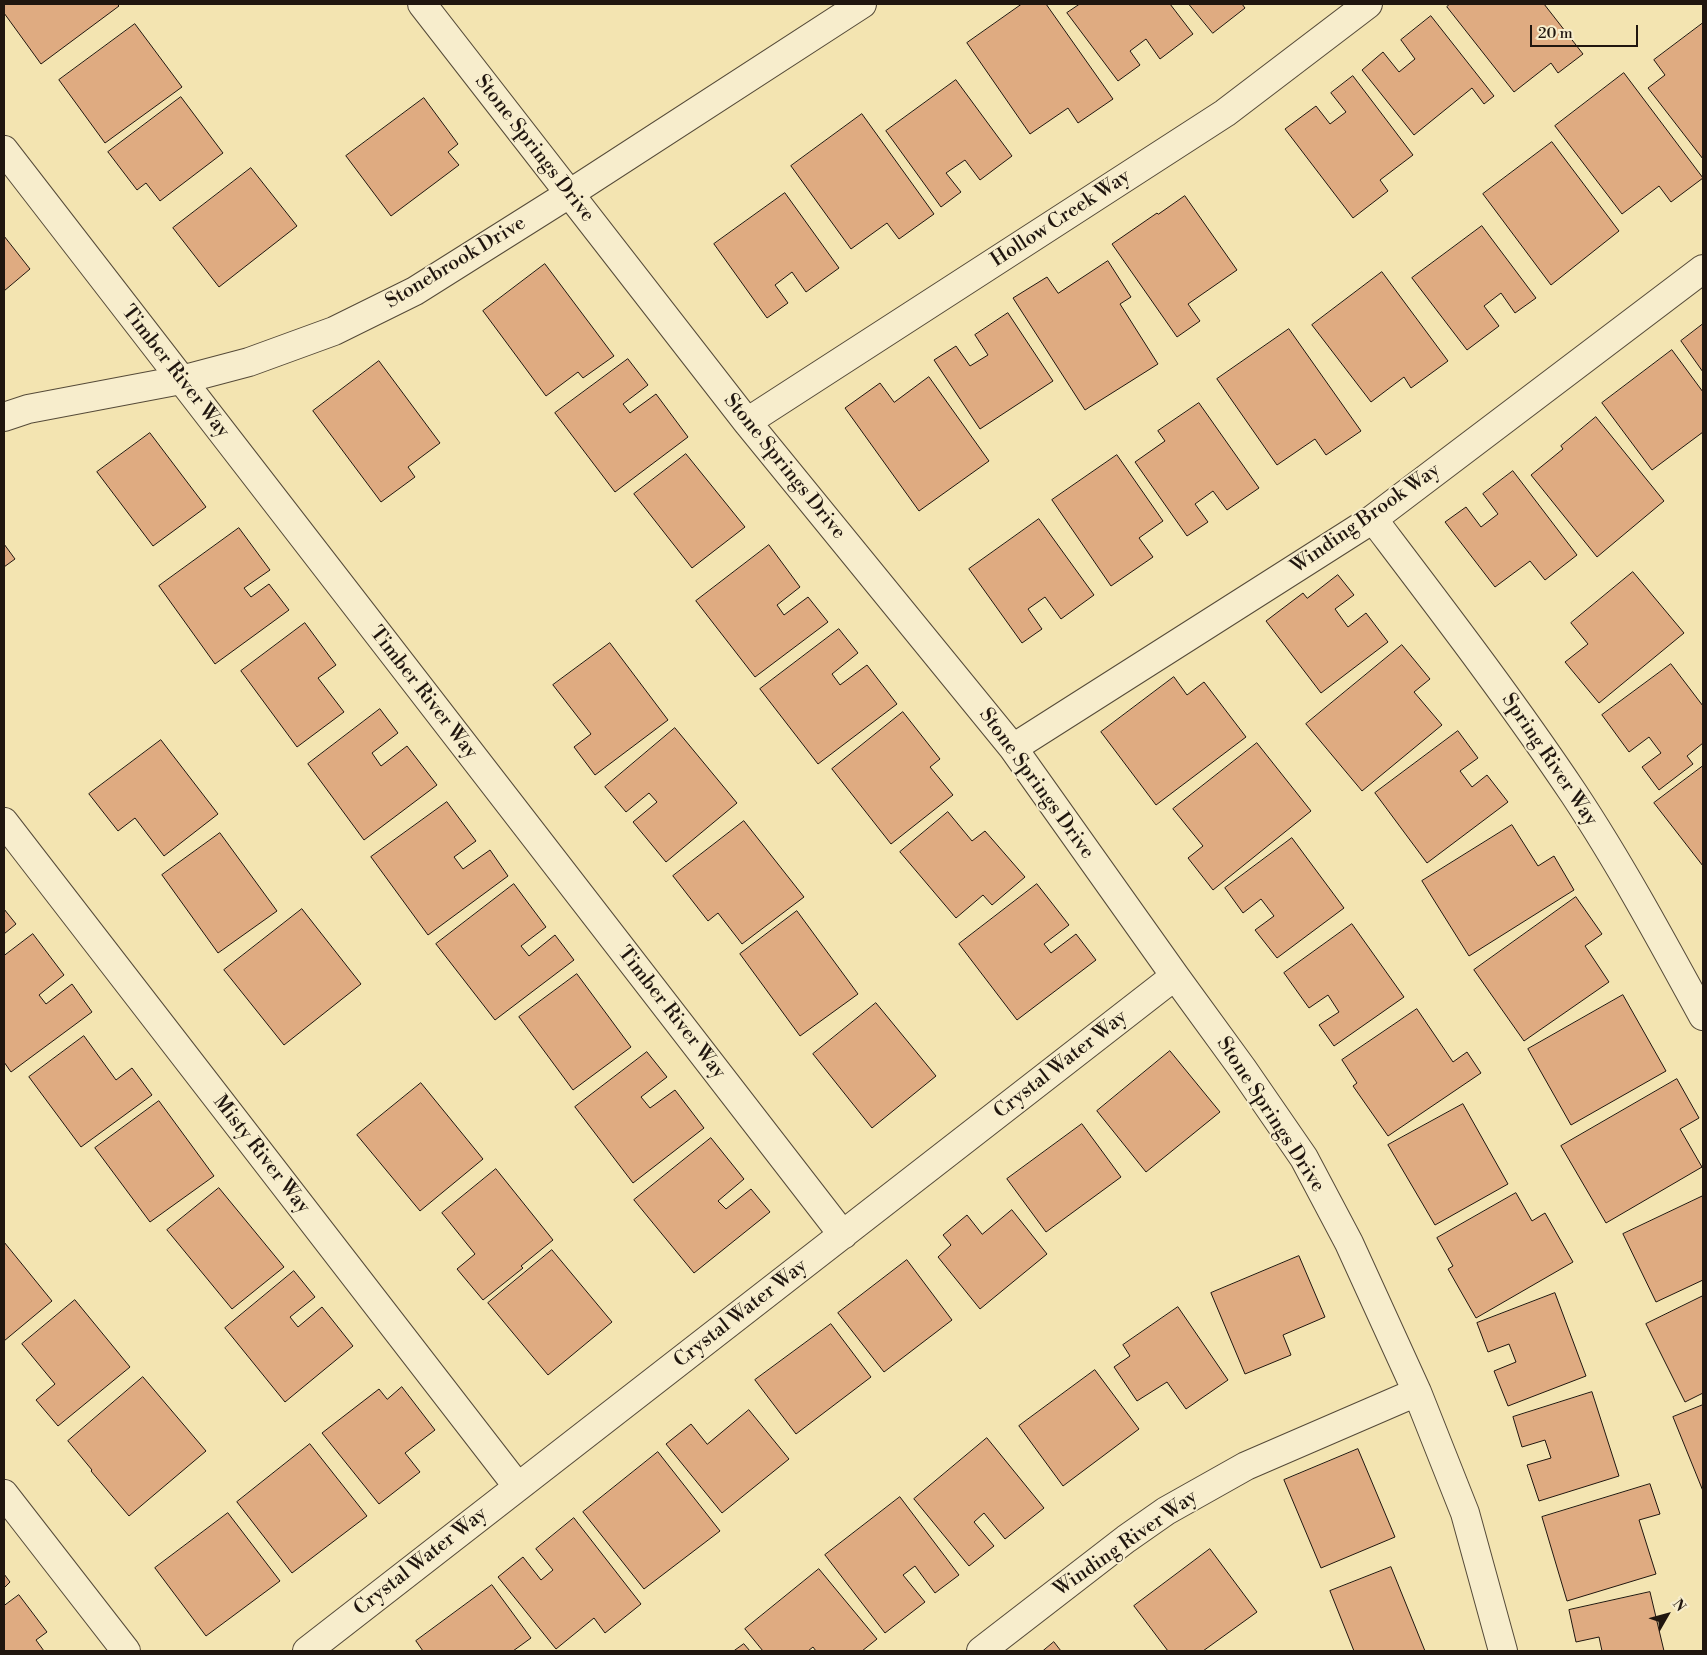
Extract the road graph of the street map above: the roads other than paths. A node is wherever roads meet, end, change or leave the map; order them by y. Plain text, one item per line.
1 (422, 4) edge
2 (862, 4) edge
3 (1368, 4) edge
4 (4, 150) edge
5 (569, 194) junction
6 (1703, 269) edge
7 (181, 380) junction
8 (4, 417) edge
9 (747, 422) junction
10 (1373, 519) junction
11 (1013, 748) junction
12 (4, 822) edge
13 (1175, 976) junction
14 (1703, 1016) edge
15 (843, 1235) junction
16 (1417, 1392) junction
17 (518, 1487) junction
18 (4, 1494) edge
19 (126, 1651) edge
20 (307, 1651) edge
21 (982, 1651) edge
22 (1502, 1651) edge

1 - 5 street, Stone Springs Drive
2 - 5 street, Stonebrook Drive
3 - 9 street, Hollow Creek Way
4 - 7 street, Timber River Way
5 - 7 street, Stonebrook Drive
5 - 9 street, Stone Springs Drive
6 - 10 street, Winding Brook Way
7 - 8 street, Stonebrook Drive
7 - 15 street, Timber River Way
9 - 11 street, Stone Springs Drive
10 - 11 street, Winding Brook Way
10 - 14 street, Spring River Way
11 - 13 street, Stone Springs Drive
12 - 17 street, Misty River Way
13 - 15 street, Crystal Water Way
13 - 16 street, Stone Springs Drive
15 - 17 street, Crystal Water Way
16 - 21 street, Winding River Way
16 - 22 street, Stone Springs Drive
17 - 20 street, Crystal Water Way
18 - 19 street

